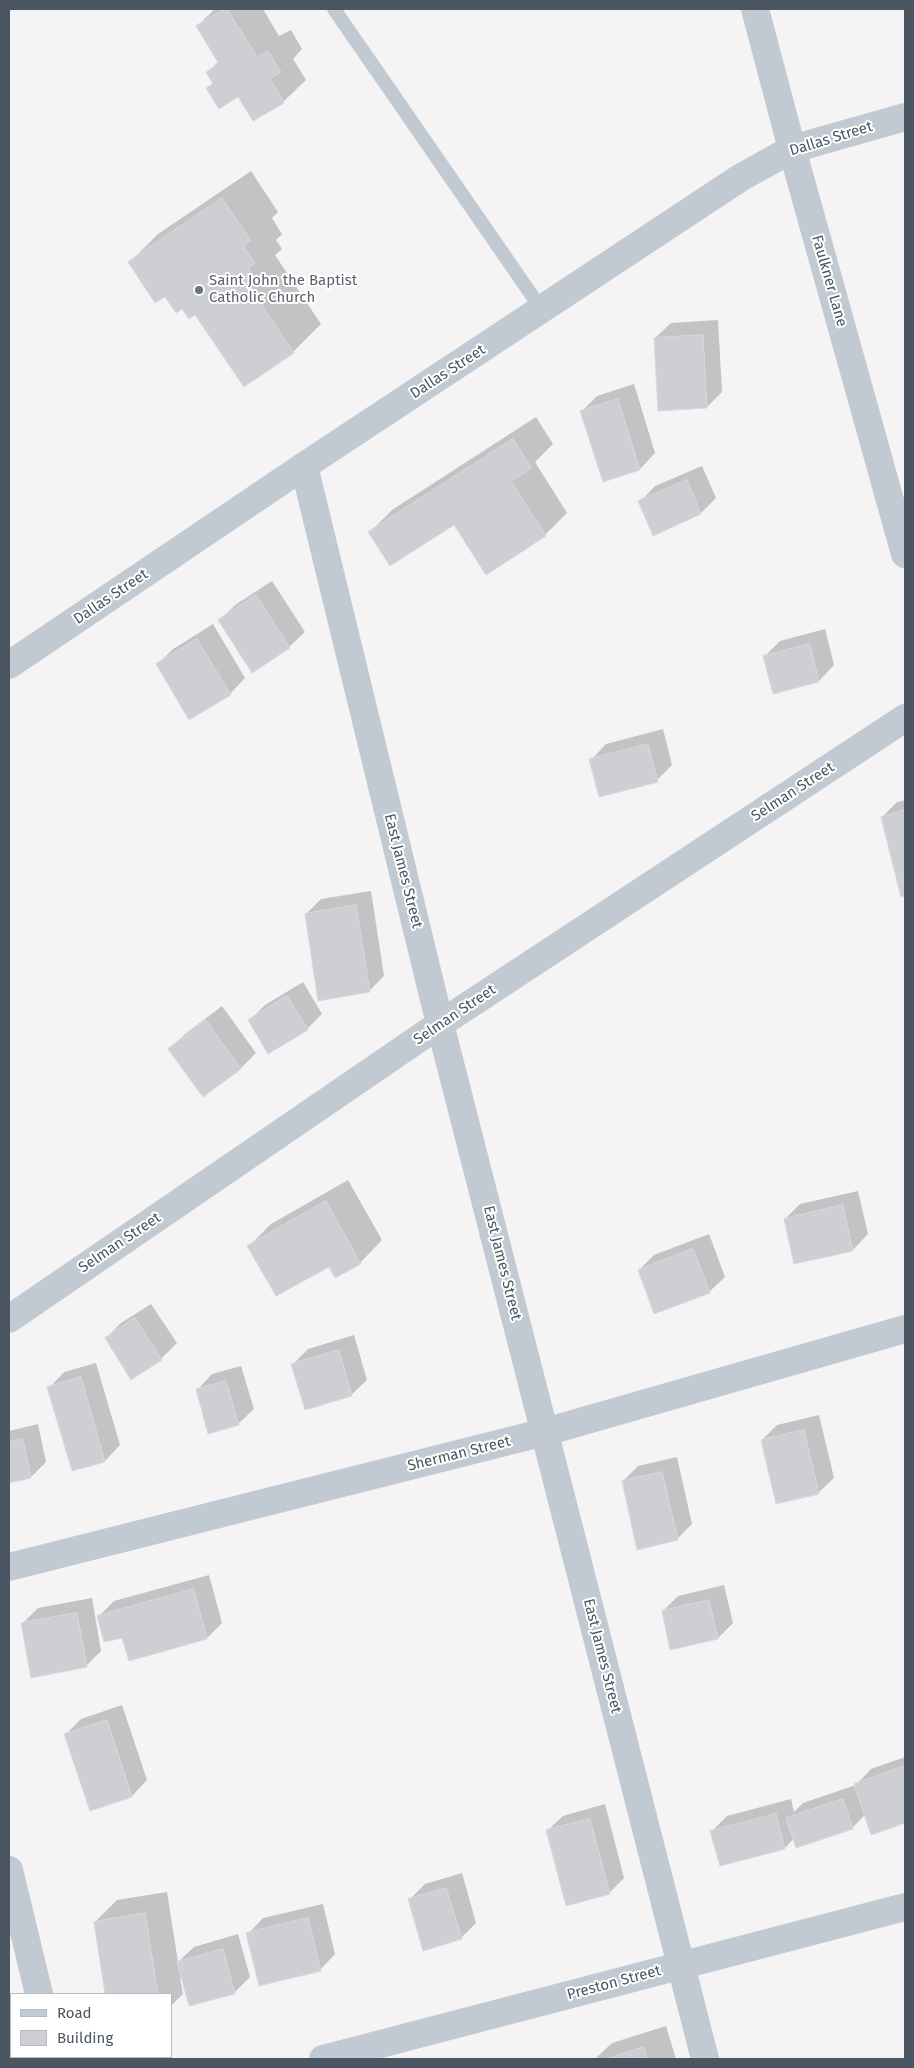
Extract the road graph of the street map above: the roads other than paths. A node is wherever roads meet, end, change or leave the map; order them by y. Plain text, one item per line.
1 (334, 9) edge
2 (755, 9) edge
3 (905, 116) edge
4 (792, 149) junction
5 (542, 310) junction
6 (304, 466) junction
7 (905, 554) edge
8 (9, 665) edge
9 (905, 718) edge
10 (440, 1024) junction
11 (9, 1318) edge
12 (905, 1329) edge
13 (545, 1432) junction
14 (9, 1567) edge
15 (9, 1870) edge
16 (905, 1907) edge
17 (682, 1966) junction
18 (39, 1993) edge
19 (323, 2059) edge
20 (704, 2059) edge

1 - 5 lane
2 - 4 street, Faulkner Lane
3 - 4 street, Dallas Street
4 - 5 street, Dallas Street
4 - 7 street, Faulkner Lane
5 - 6 street, Dallas Street
6 - 8 street, Dallas Street
6 - 10 street, East James Street
9 - 10 street, Selman Street
10 - 11 street, Selman Street
10 - 13 street, East James Street
12 - 13 street, Sherman Street
13 - 14 street, Sherman Street
13 - 17 street, East James Street
15 - 18 street
16 - 17 street, Preston Street
17 - 19 street, Preston Street
17 - 20 street, East James Street

